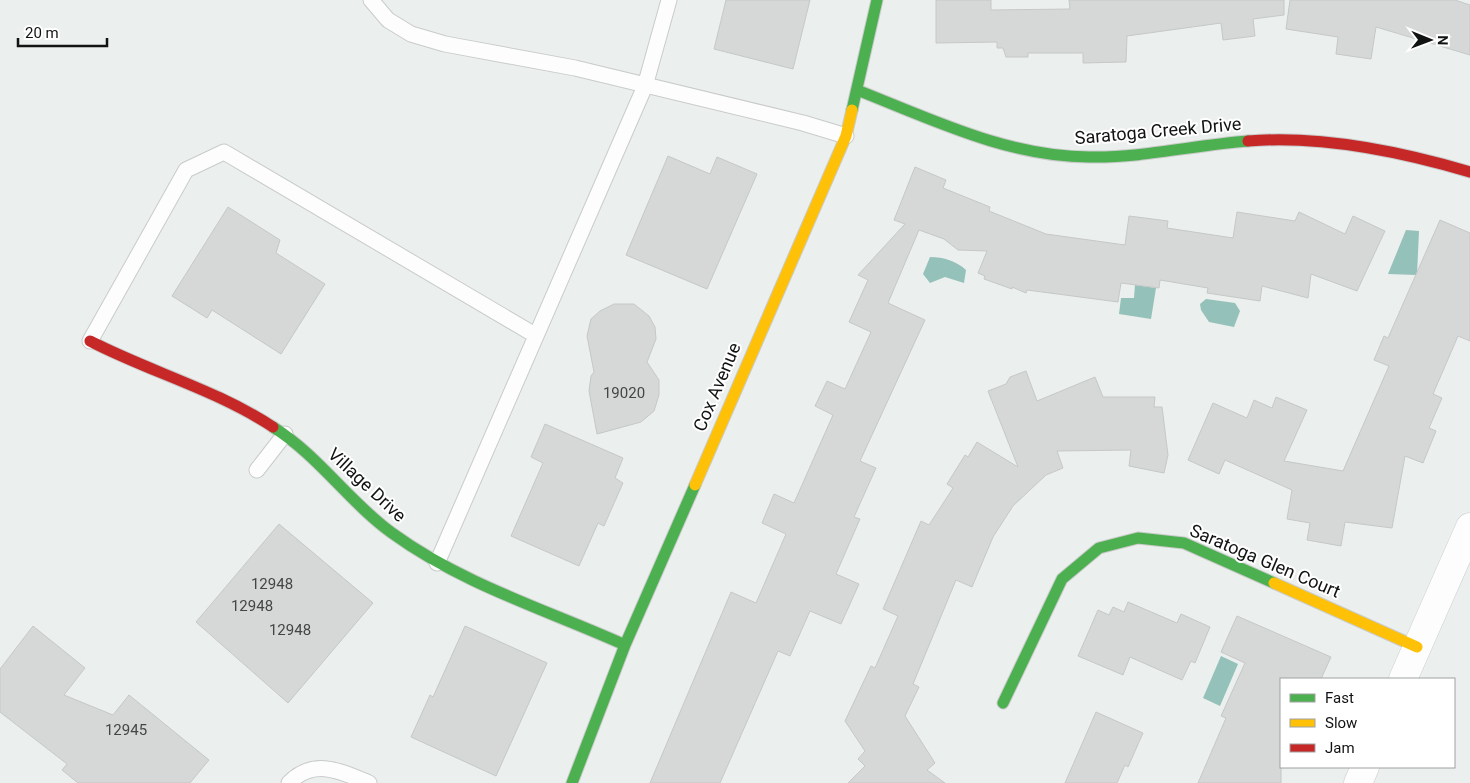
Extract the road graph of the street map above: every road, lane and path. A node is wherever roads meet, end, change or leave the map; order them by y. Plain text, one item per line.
1 (371, 0) edge
2 (669, 0) edge
3 (877, 0) edge
4 (645, 86) junction
5 (857, 90) junction
6 (846, 136) junction
7 (1470, 172) edge
8 (535, 335) junction
9 (90, 341) joint
10 (285, 434) junction
11 (257, 470) dead end
12 (1470, 527) edge
13 (437, 562) junction
14 (624, 646) junction
15 (1417, 648) junction
16 (1403, 678) edge
17 (1003, 703) dead end
18 (1365, 768) edge
19 (289, 783) edge
20 (369, 783) edge
21 (572, 783) edge
22 (1358, 783) edge

1 - 4 lane
2 - 4 lane
3 - 5 street, Cox Avenue
4 - 6 lane
4 - 8 lane
5 - 6 street, Cox Avenue
5 - 7 street, Saratoga Creek Drive
6 - 14 street, Cox Avenue
8 - 9 lane
8 - 13 lane
9 - 10 street, Village Drive
10 - 11 lane
10 - 13 street, Village Drive
12 - 15 street
13 - 14 street, Village Drive
14 - 21 street, Cox Avenue
15 - 16 street
15 - 17 street, Saratoga Glen Court
18 - 22 street
19 - 20 lane

